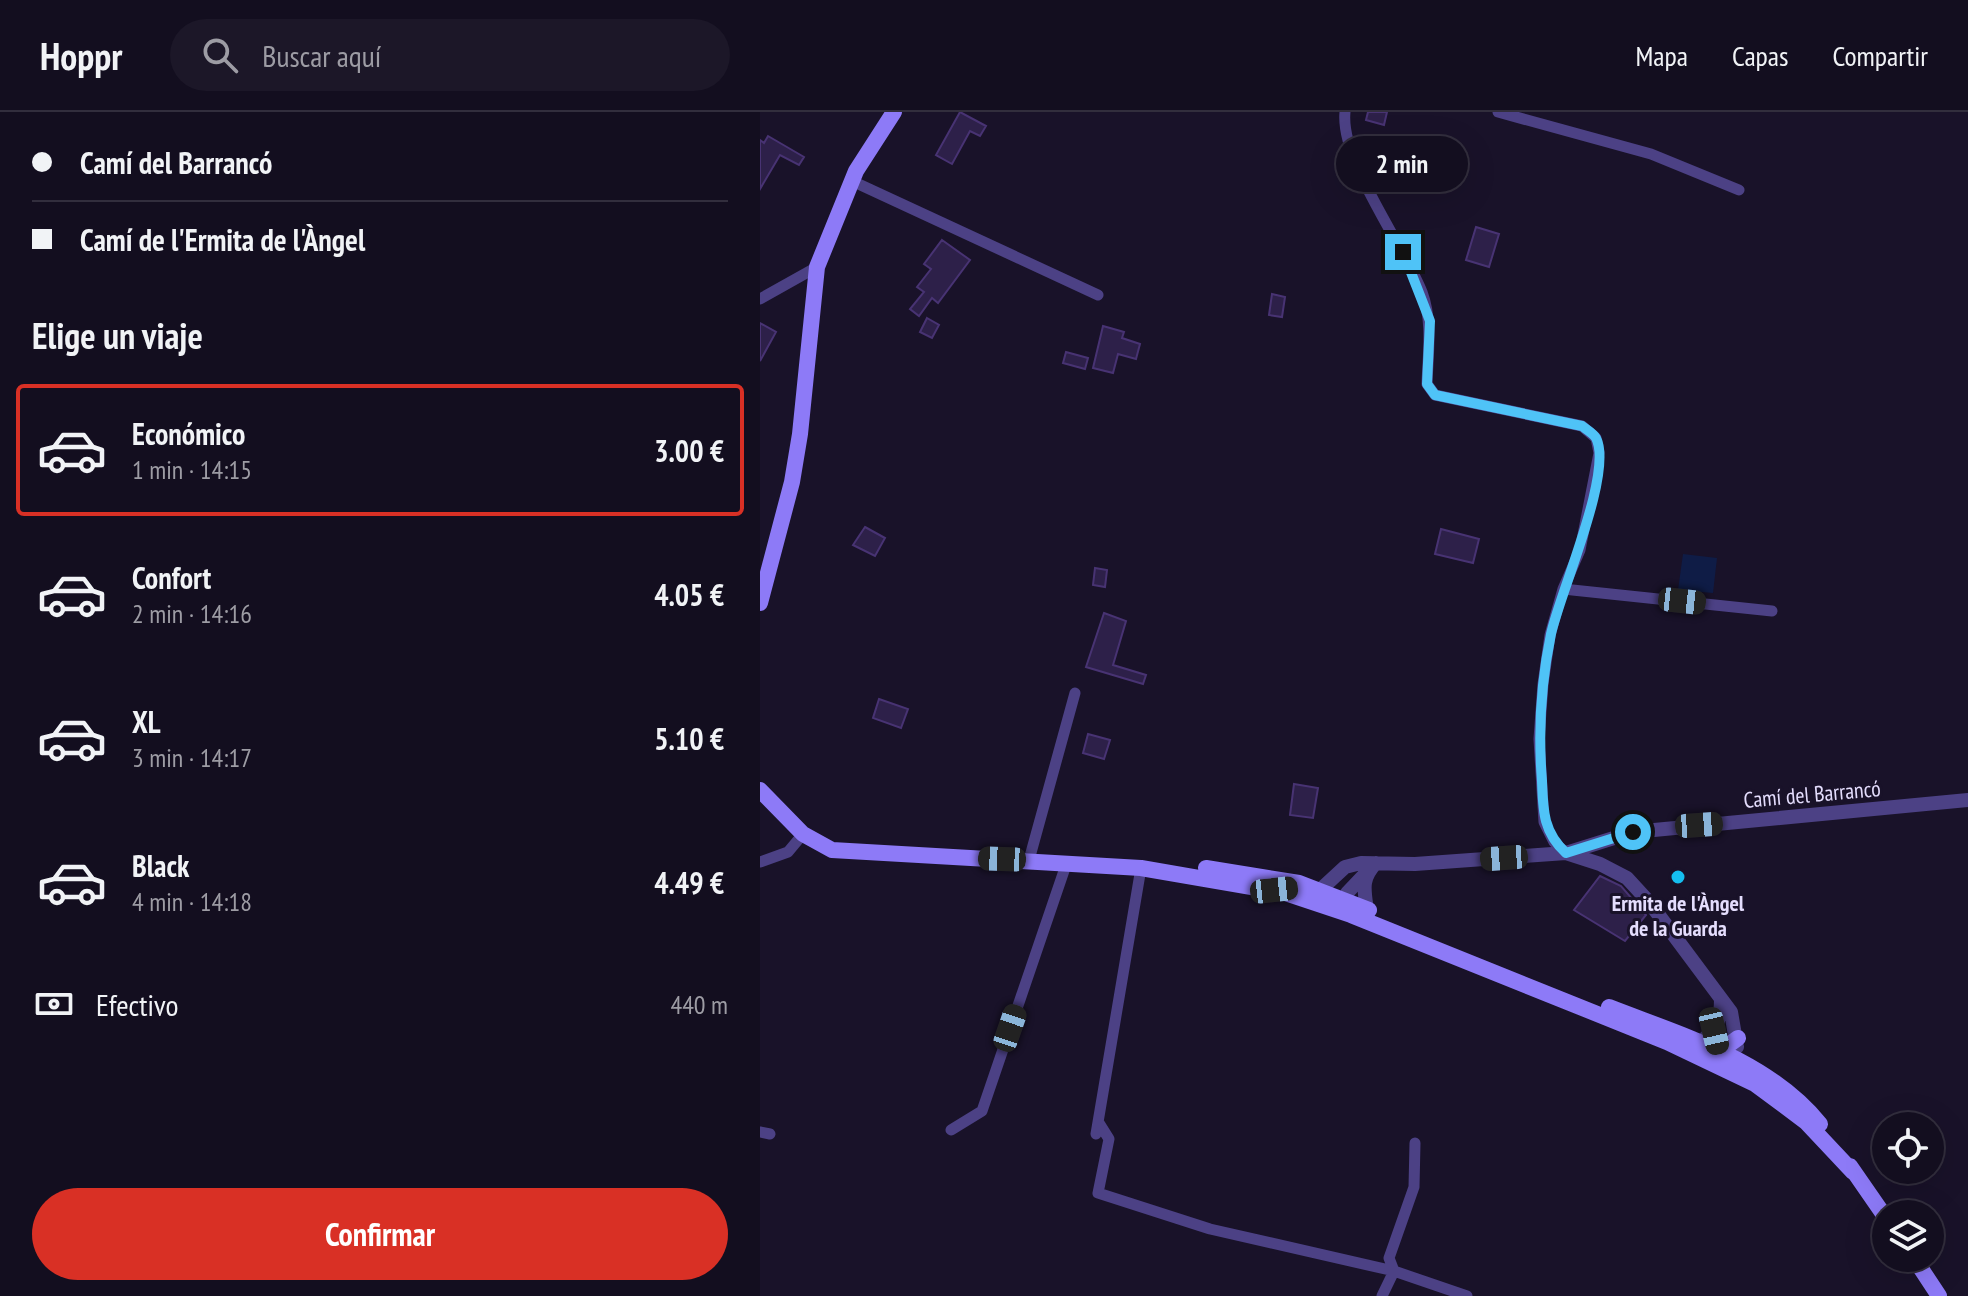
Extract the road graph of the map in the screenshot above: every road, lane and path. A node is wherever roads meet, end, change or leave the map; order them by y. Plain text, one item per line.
1 (894, 112) edge
2 (1345, 112) edge
3 (1498, 112) edge
4 (852, 181) junction
5 (1739, 190) dead end
6 (817, 267) junction
7 (1098, 295) dead end
8 (760, 299) edge
9 (1563, 589) junction
10 (760, 603) edge
11 (1772, 611) dead end
12 (1075, 693) dead end
13 (760, 790) edge
14 (1968, 800) edge
15 (803, 834) junction
16 (1566, 853) junction
17 (1029, 860) junction
18 (760, 862) edge
19 (1067, 862) junction
20 (1141, 868) junction
21 (1371, 869) junction
22 (1333, 880) junction
23 (1274, 890) junction
24 (1319, 891) junction
25 (1342, 895) junction
26 (1367, 910) junction
27 (1457, 958) junction
28 (1721, 999) junction
29 (1714, 1031) junction
30 (1738, 1038) junction
31 (1667, 1042) junction
32 (1699, 1043) junction
33 (1719, 1052) junction
34 (1737, 1060) junction
35 (1806, 1122) junction
36 (951, 1130) dead end
37 (1415, 1143) dead end
38 (1853, 1172) junction
39 (1873, 1200) edge
40 (1394, 1271) junction
41 (1923, 1272) edge
42 (1382, 1296) edge
43 (1467, 1296) edge
44 (1939, 1296) edge

1 - 4 main road
2 - 9 street
3 - 5 street
4 - 6 main road
4 - 7 street
6 - 8 street
6 - 10 main road
9 - 11 street
9 - 16 street
12 - 17 street
13 - 15 main road
14 - 16 street, Camí del Barrancó
15 - 17 main road
15 - 18 street
16 - 21 street, Camí del Barrancó
16 - 28 street
17 - 19 main road
19 - 20 main road
19 - 36 street
20 - 23 main road
20 - 24 main road
20 - 40 street
21 - 22 street, Camí del Barrancó
21 - 25 street
21 - 26 street
22 - 24 street, Camí del Barrancó
22 - 25 main road
23 - 25 main road
23 - 27 main road
24 - 25 main road
25 - 26 main road
25 - 27 main road
26 - 32 main road
27 - 31 main road
28 - 29 street
28 - 30 street
29 - 32 street
29 - 33 main road
30 - 33 main road
30 - 34 street
31 - 33 main road
31 - 35 main road
32 - 33 main road
33 - 34 main road
33 - 35 main road
34 - 38 main road
35 - 38 main road
37 - 40 street
38 - 39 main road
40 - 42 street
40 - 43 street
41 - 44 main road

